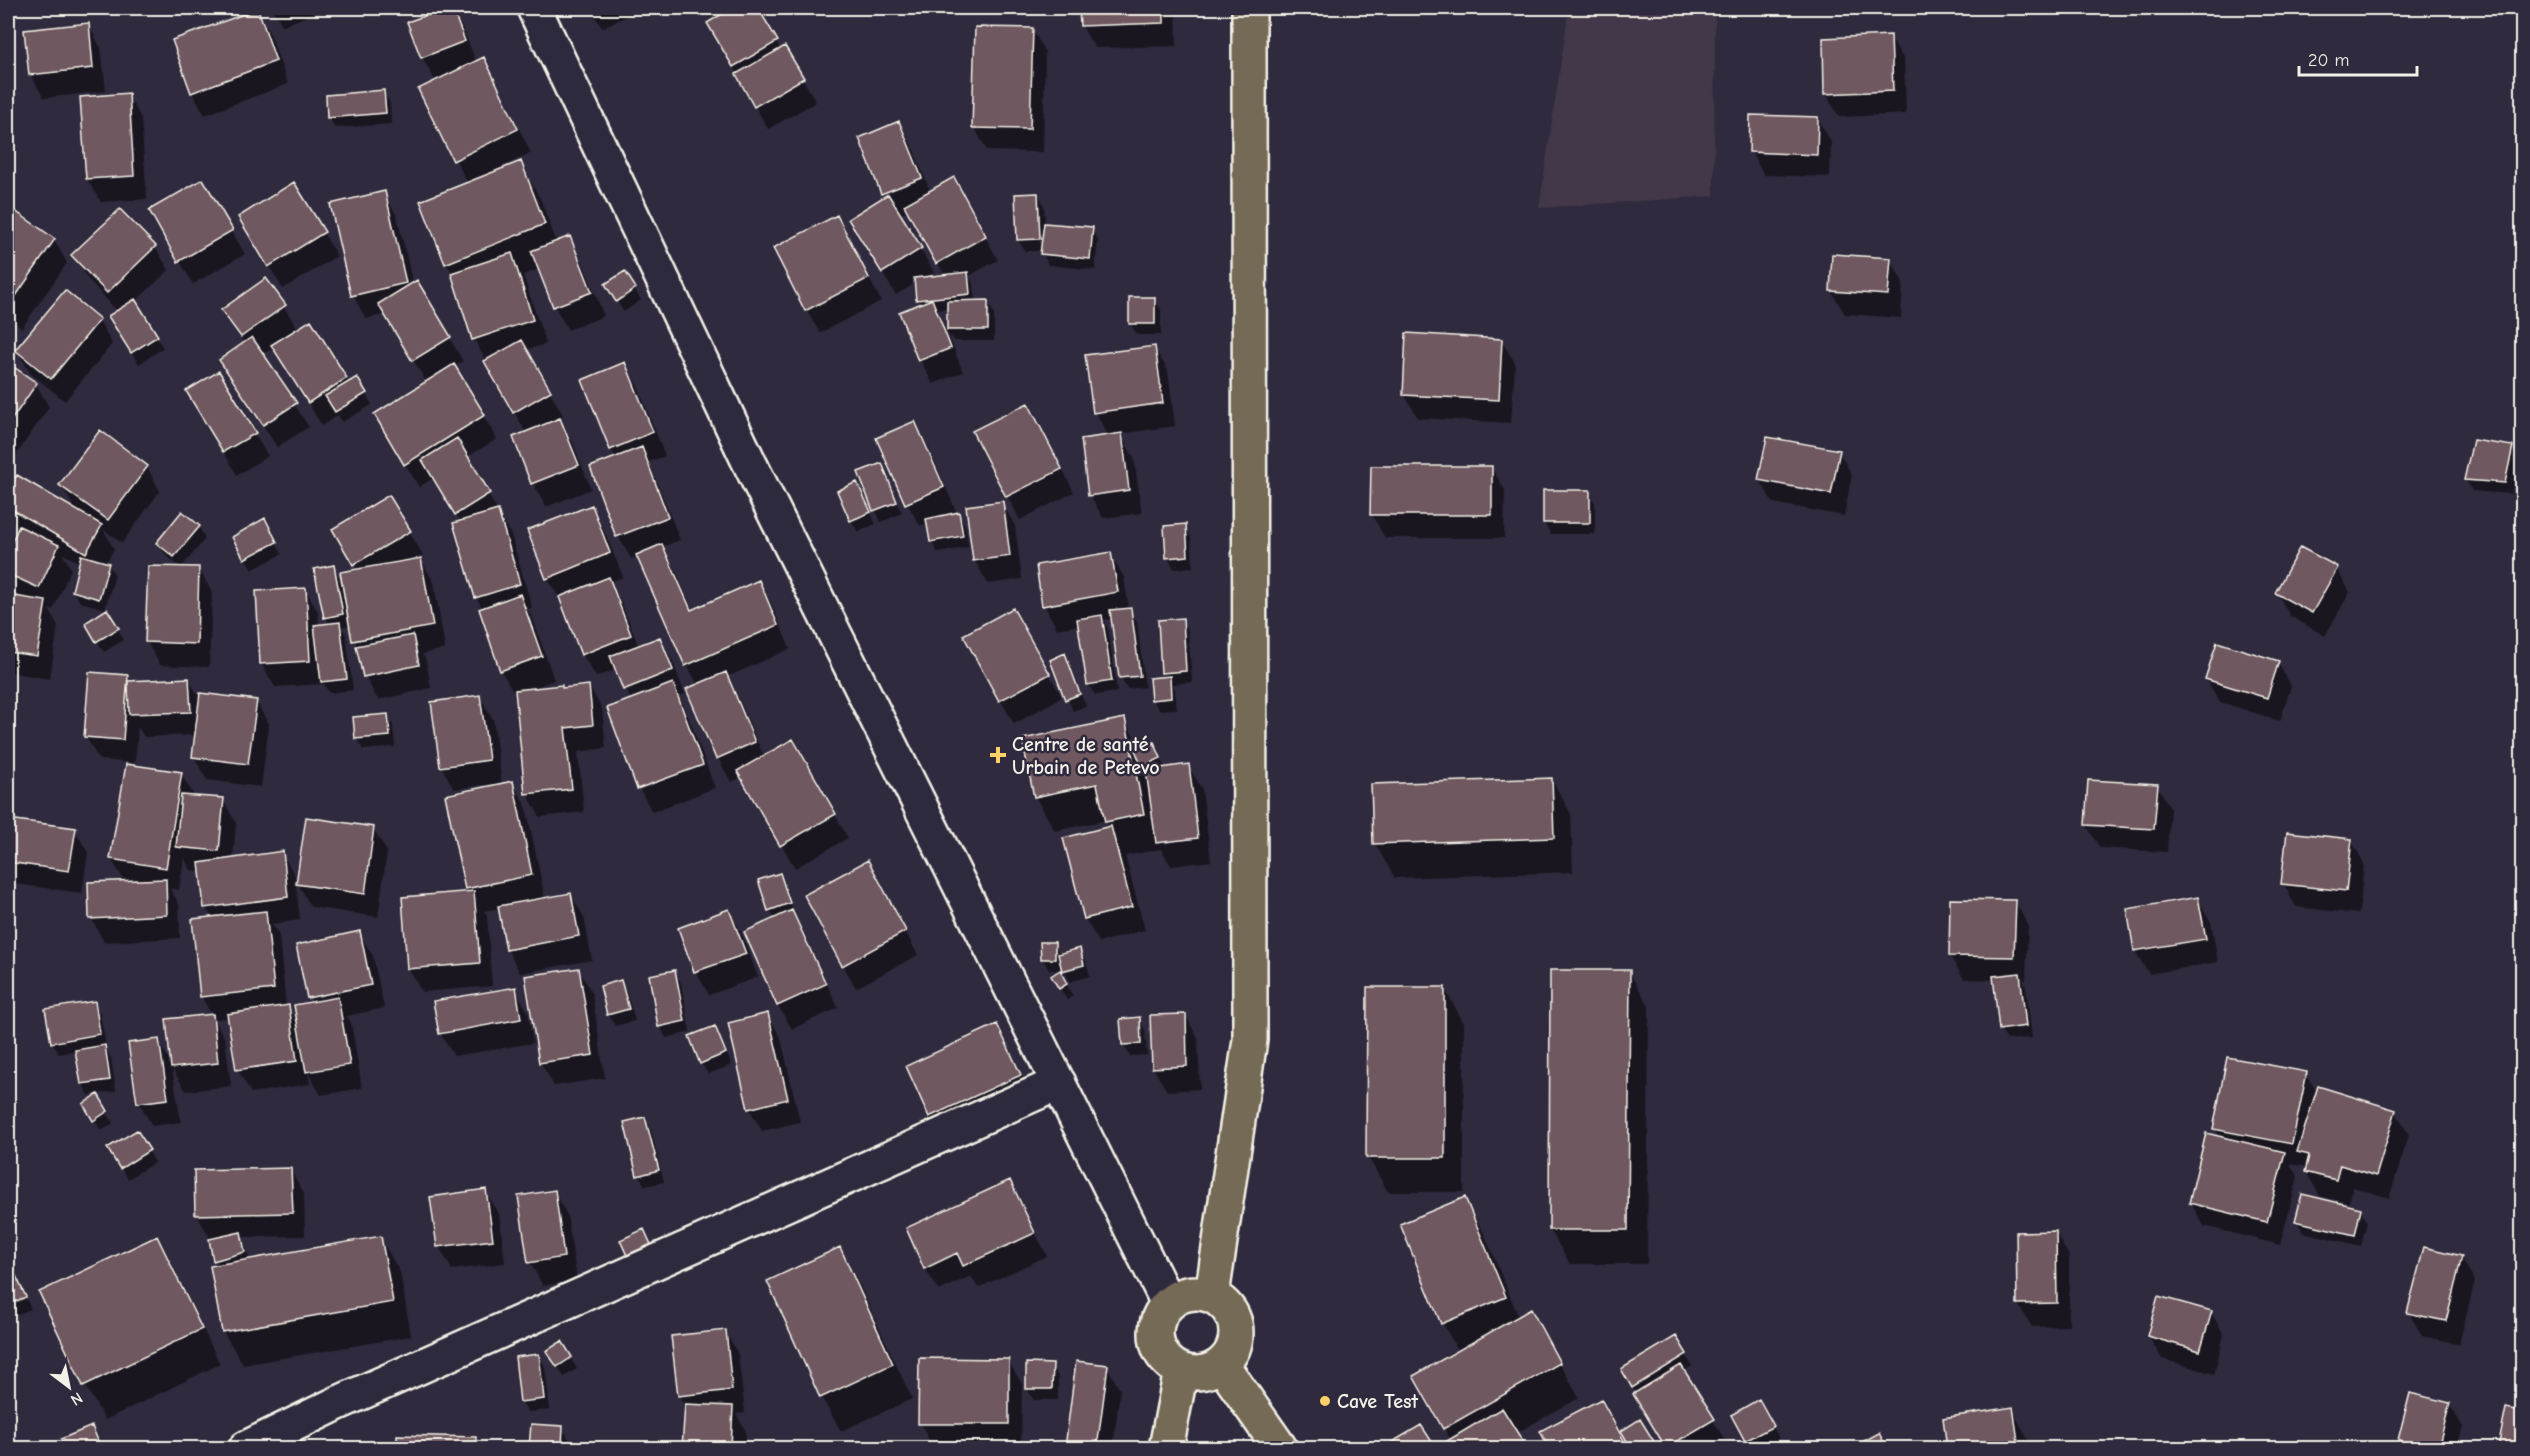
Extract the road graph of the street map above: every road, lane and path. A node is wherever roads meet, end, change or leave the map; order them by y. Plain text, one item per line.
1 (534, 8) edge
2 (1249, 8) edge
3 (1059, 1083) junction
4 (1212, 1295) junction
5 (1168, 1304) junction
6 (1222, 1365) junction
7 (1181, 1371) junction
8 (246, 1449) edge
9 (1166, 1449) edge
10 (1280, 1449) edge

1 - 3 street
2 - 4 main road
3 - 5 street
3 - 8 street
4 - 5 main road
4 - 6 main road
5 - 7 main road
6 - 7 main road
6 - 10 main road
7 - 9 main road

